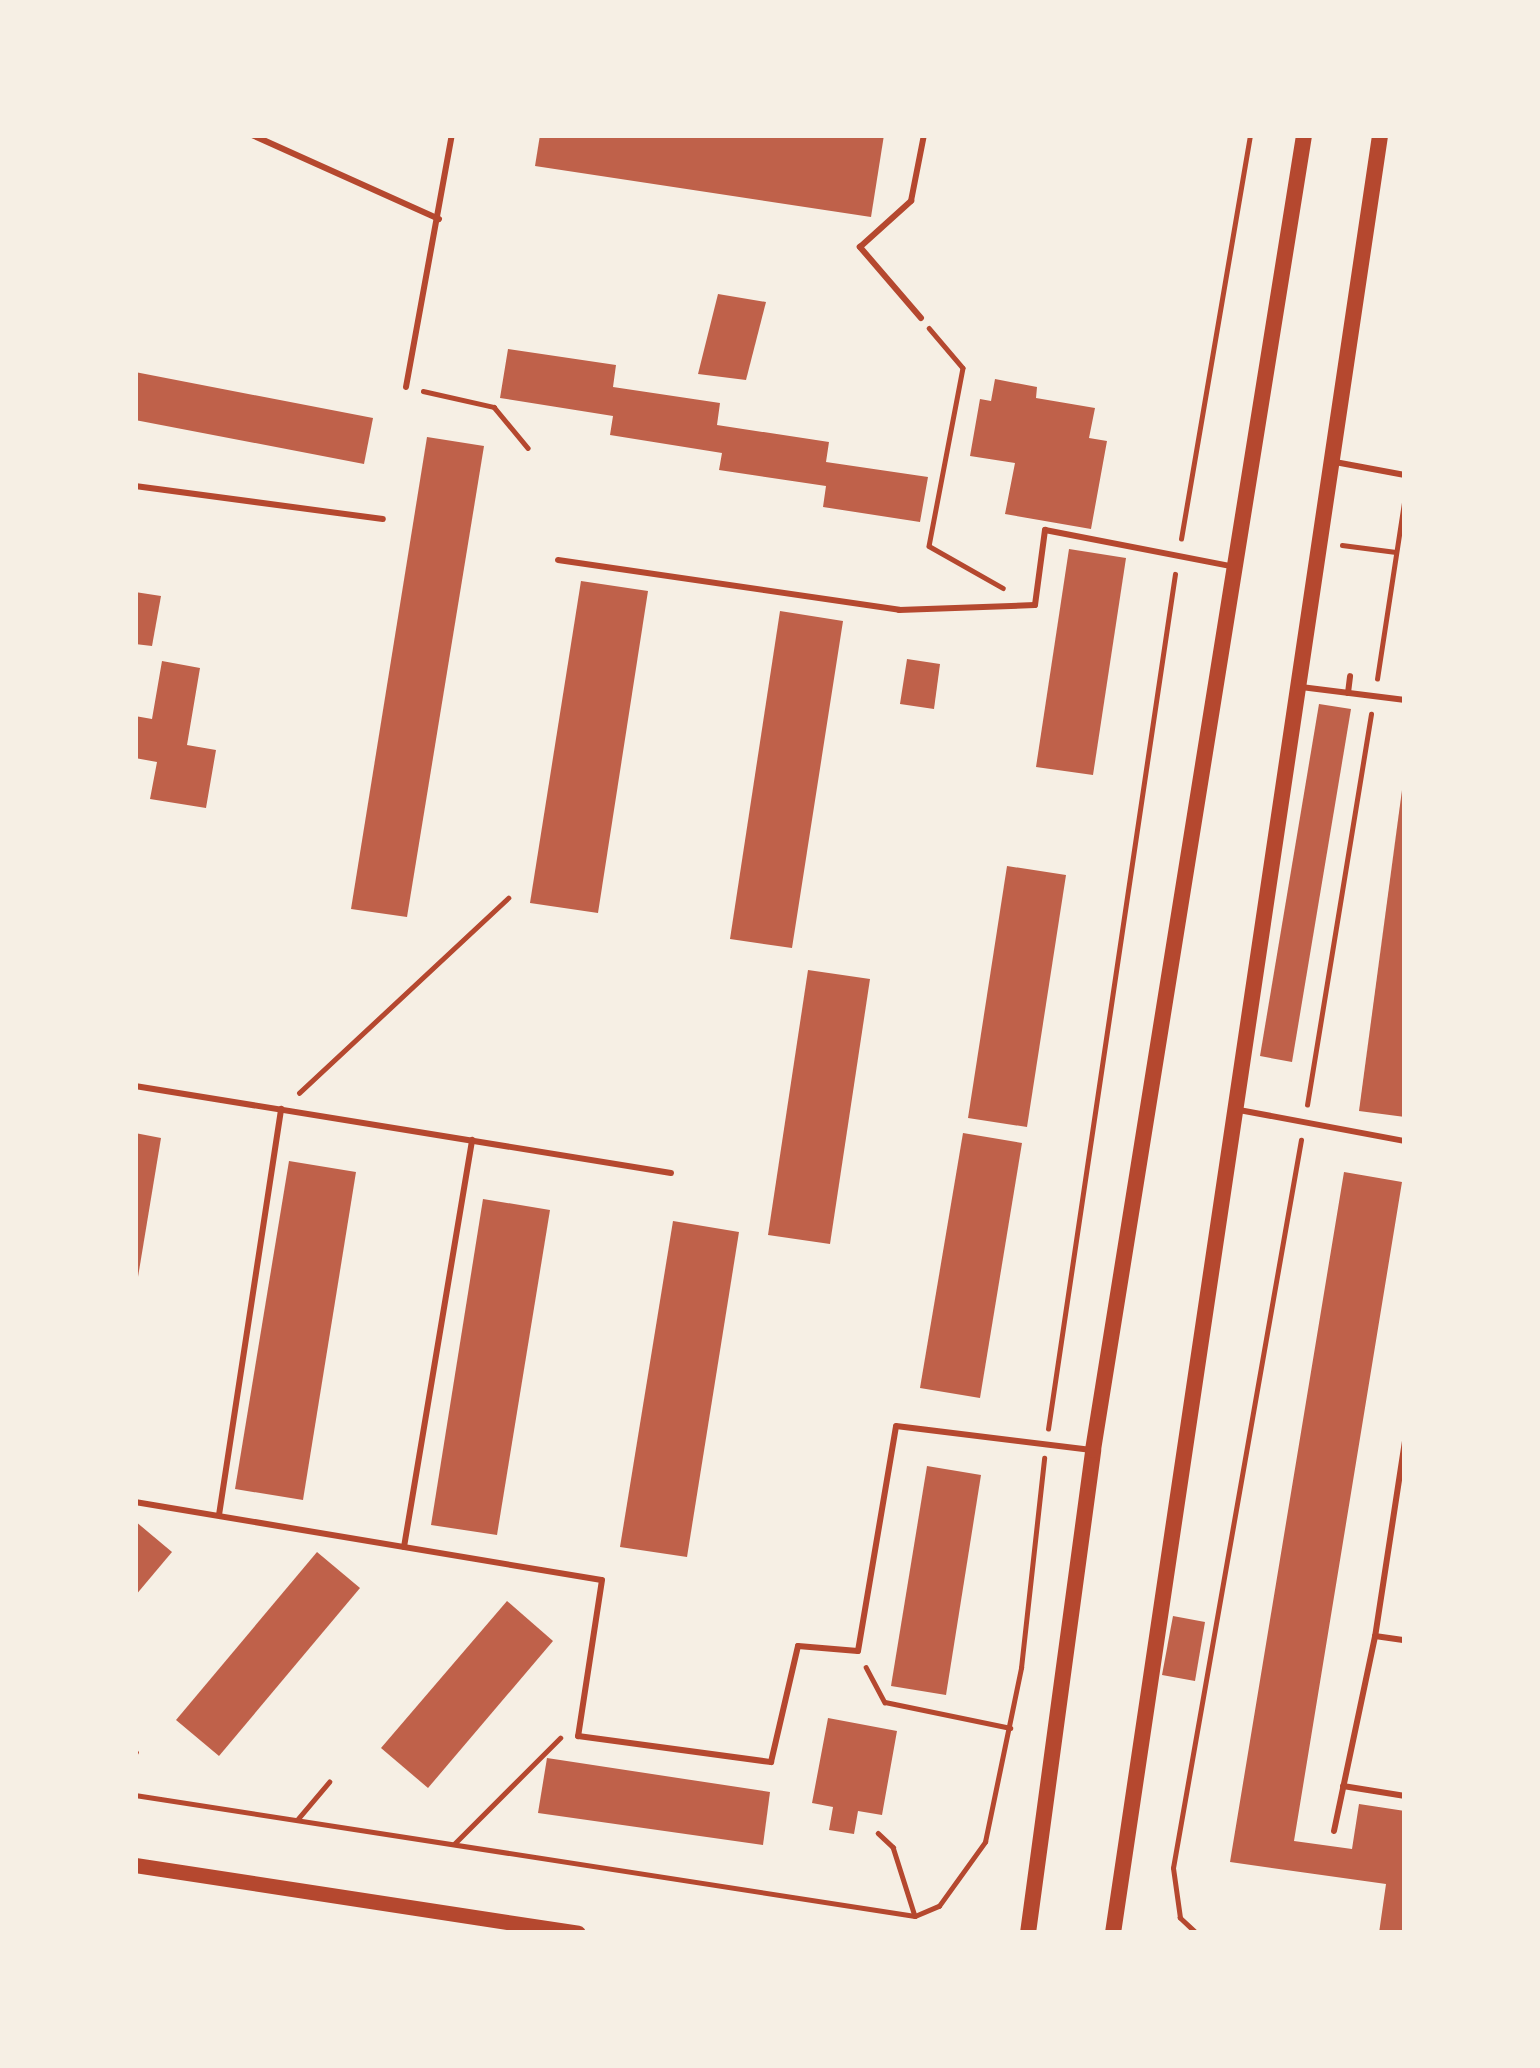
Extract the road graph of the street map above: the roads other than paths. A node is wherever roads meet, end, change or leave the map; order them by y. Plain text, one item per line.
1 (253, 135) edge
2 (452, 135) edge
3 (924, 135) edge
4 (1304, 135) edge
5 (1380, 135) edge
6 (439, 219) junction
7 (921, 318) road end
8 (406, 387) road end
9 (1332, 462) junction
10 (1405, 476) edge
11 (135, 486) edge
12 (383, 519) dead end
13 (558, 560) dead end
14 (1230, 566) junction
15 (1350, 676) dead end
16 (1298, 686) junction
17 (1348, 693) junction
18 (1405, 700) edge
19 (135, 1087) edge
20 (281, 1109) junction
21 (1235, 1110) junction
22 (472, 1141) junction
23 (1405, 1141) edge
24 (671, 1173) dead end
25 (1405, 1441) edge
26 (1093, 1450) junction
27 (135, 1502) edge
28 (218, 1516) junction
29 (404, 1547) junction
30 (1375, 1636) junction
31 (1405, 1640) edge
32 (1343, 1786) junction
33 (1405, 1796) edge
34 (1334, 1831) dead end
35 (135, 1865) edge
36 (578, 1933) edge
37 (1028, 1933) edge
38 (1113, 1933) edge

1 - 6 lane
2 - 6 lane
3 - 7 lane
4 - 14 main road
5 - 9 main road
6 - 8 lane
9 - 10 lane
9 - 16 main road
11 - 12 lane
13 - 14 lane
14 - 26 main road
15 - 17 lane
16 - 17 lane
16 - 21 main road
17 - 18 lane
19 - 20 lane
20 - 22 lane
20 - 28 lane
21 - 23 lane
21 - 38 main road
22 - 24 lane
22 - 29 lane
25 - 30 lane
26 - 29 lane
26 - 37 main road
27 - 28 lane
28 - 29 lane
30 - 31 lane
30 - 32 lane
32 - 33 lane
32 - 34 lane
35 - 36 street

